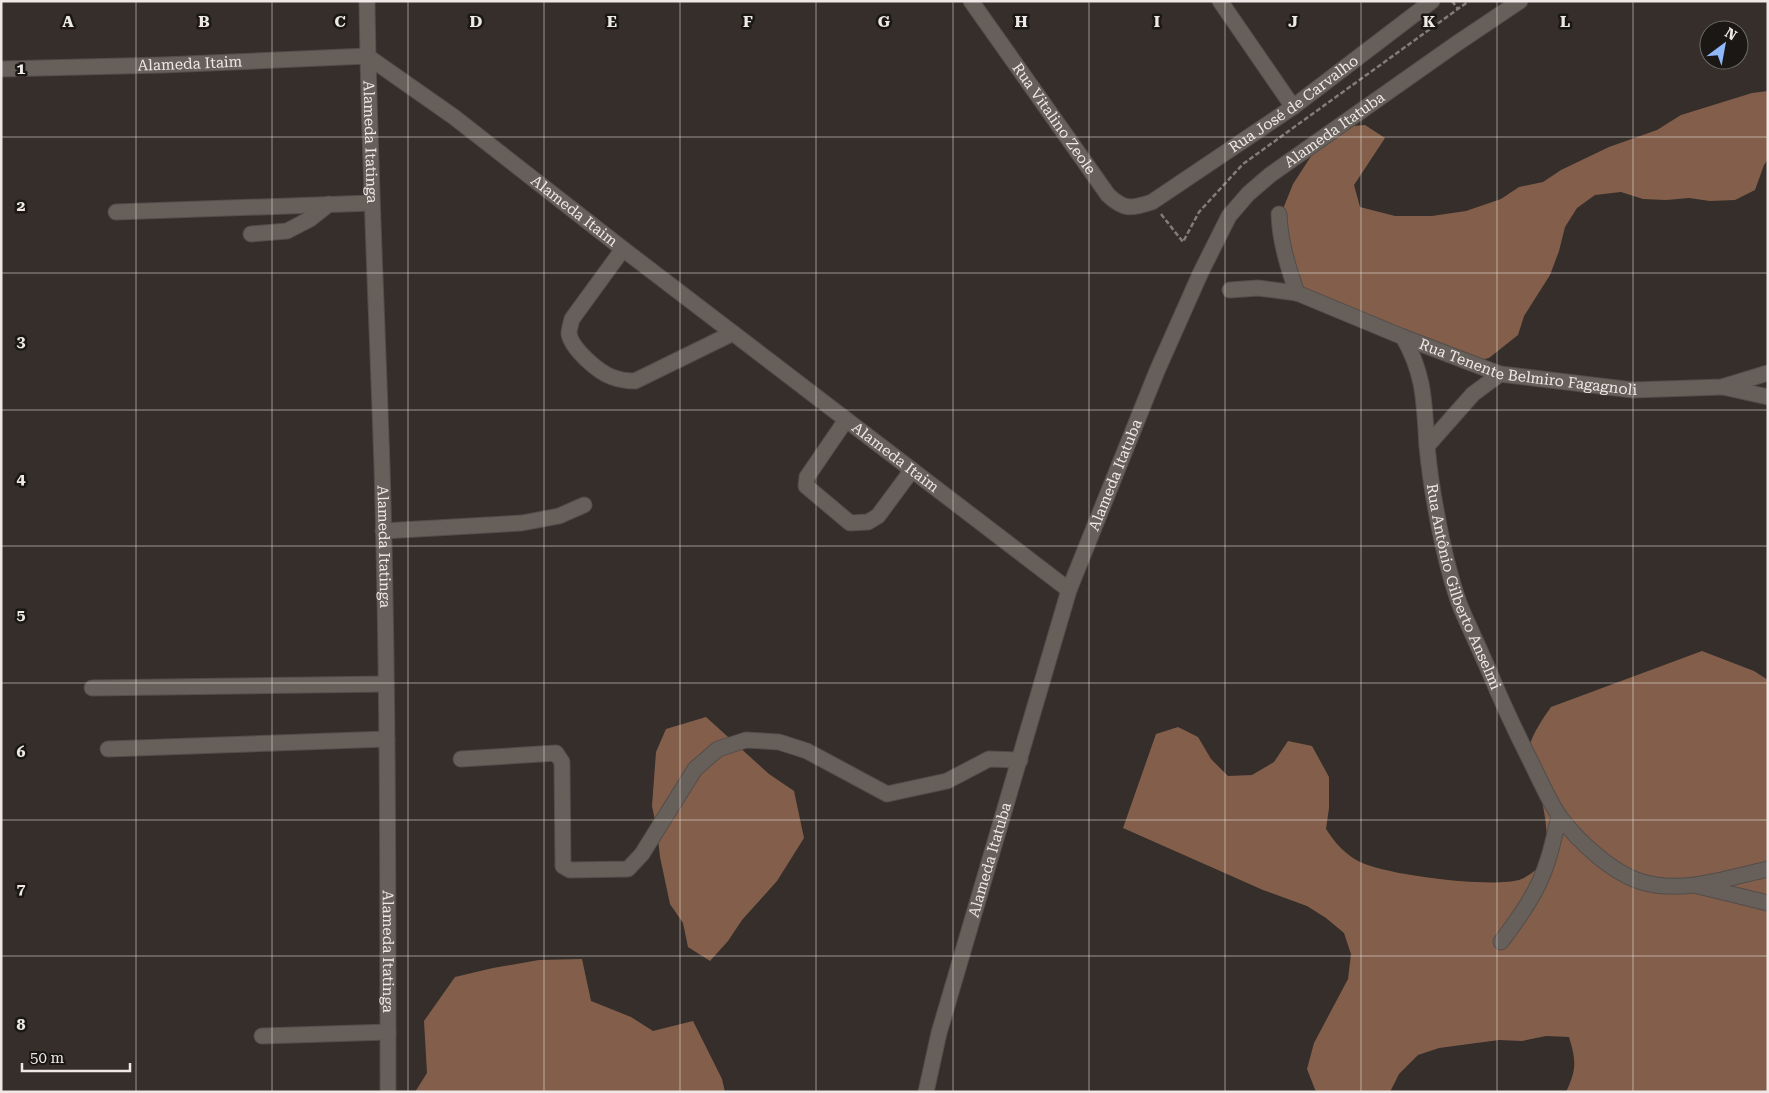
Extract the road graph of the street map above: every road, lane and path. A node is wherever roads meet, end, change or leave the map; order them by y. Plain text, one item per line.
1 (367, 1) edge
2 (971, 1) edge
3 (1220, 1) edge
4 (1432, 1) edge
5 (1452, 1) edge
6 (1469, 1) edge
7 (1520, 1) edge
8 (1458, 10) junction
9 (368, 56) junction
10 (1, 70) edge
11 (1293, 107) junction
12 (372, 202) junction
13 (1152, 202) junction
14 (328, 204) junction
15 (116, 212) dead end
16 (1279, 214) dead end
17 (250, 234) dead end
18 (623, 249) junction
19 (1230, 290) dead end
20 (1297, 293) junction
21 (734, 334) junction
22 (1403, 337) junction
23 (1768, 373) edge
24 (1500, 374) junction
25 (1722, 387) junction
26 (1768, 397) edge
27 (846, 420) junction
28 (1427, 446) junction
29 (912, 470) junction
30 (584, 505) dead end
31 (383, 532) junction
32 (1069, 590) junction
33 (386, 684) junction
34 (92, 688) dead end
35 (387, 739) junction
36 (108, 749) dead end
37 (461, 759) dead end
38 (1020, 760) junction
39 (1559, 816) junction
40 (1768, 869) edge
41 (1694, 886) junction
42 (1768, 903) edge
43 (1501, 942) dead end
44 (388, 1032) junction
45 (262, 1036) dead end
46 (388, 1092) edge
47 (926, 1092) edge

1 - 9 street, Alameda Itatinga
2 - 13 street, Rua Vitalino Zeole
3 - 11 street
4 - 11 street, Rua José de Carvalho
5 - 8 path
6 - 8 path
7 - 32 street, Alameda Itatuba
8 - 13 path
9 - 10 street, Alameda Itaim
9 - 12 street, Alameda Itatinga
9 - 18 street, Alameda Itaim
11 - 13 street, Rua José de Carvalho
12 - 14 street
12 - 31 street, Alameda Itatinga
14 - 15 street
14 - 17 street
16 - 20 street
18 - 21 street, Alameda Itaim
18 - 21 street
19 - 20 street, Rua Tenente Belmiro Fagagnoli
20 - 22 street, Rua Tenente Belmiro Fagagnoli
21 - 27 street, Alameda Itaim
22 - 24 street, Rua Tenente Belmiro Fagagnoli
22 - 28 street, Rua Antônio Gilberto Anselmi
23 - 25 street, Rua Tenente Belmiro Fagagnoli
24 - 25 street, Rua Tenente Belmiro Fagagnoli
24 - 28 street
25 - 26 street
27 - 29 street, Alameda Itaim
27 - 29 street
28 - 39 street, Rua Antônio Gilberto Anselmi
29 - 32 street, Alameda Itaim
30 - 31 street
31 - 33 street, Alameda Itatinga
32 - 38 street, Alameda Itatuba
33 - 34 street
33 - 35 street, Alameda Itatinga
35 - 36 street
35 - 44 street, Alameda Itatinga
37 - 38 street
38 - 47 street, Alameda Itatuba
39 - 41 street, Rua Antônio Gilberto Anselmi
39 - 43 street
40 - 41 street
41 - 42 street
44 - 45 street
44 - 46 street, Alameda Itatinga

